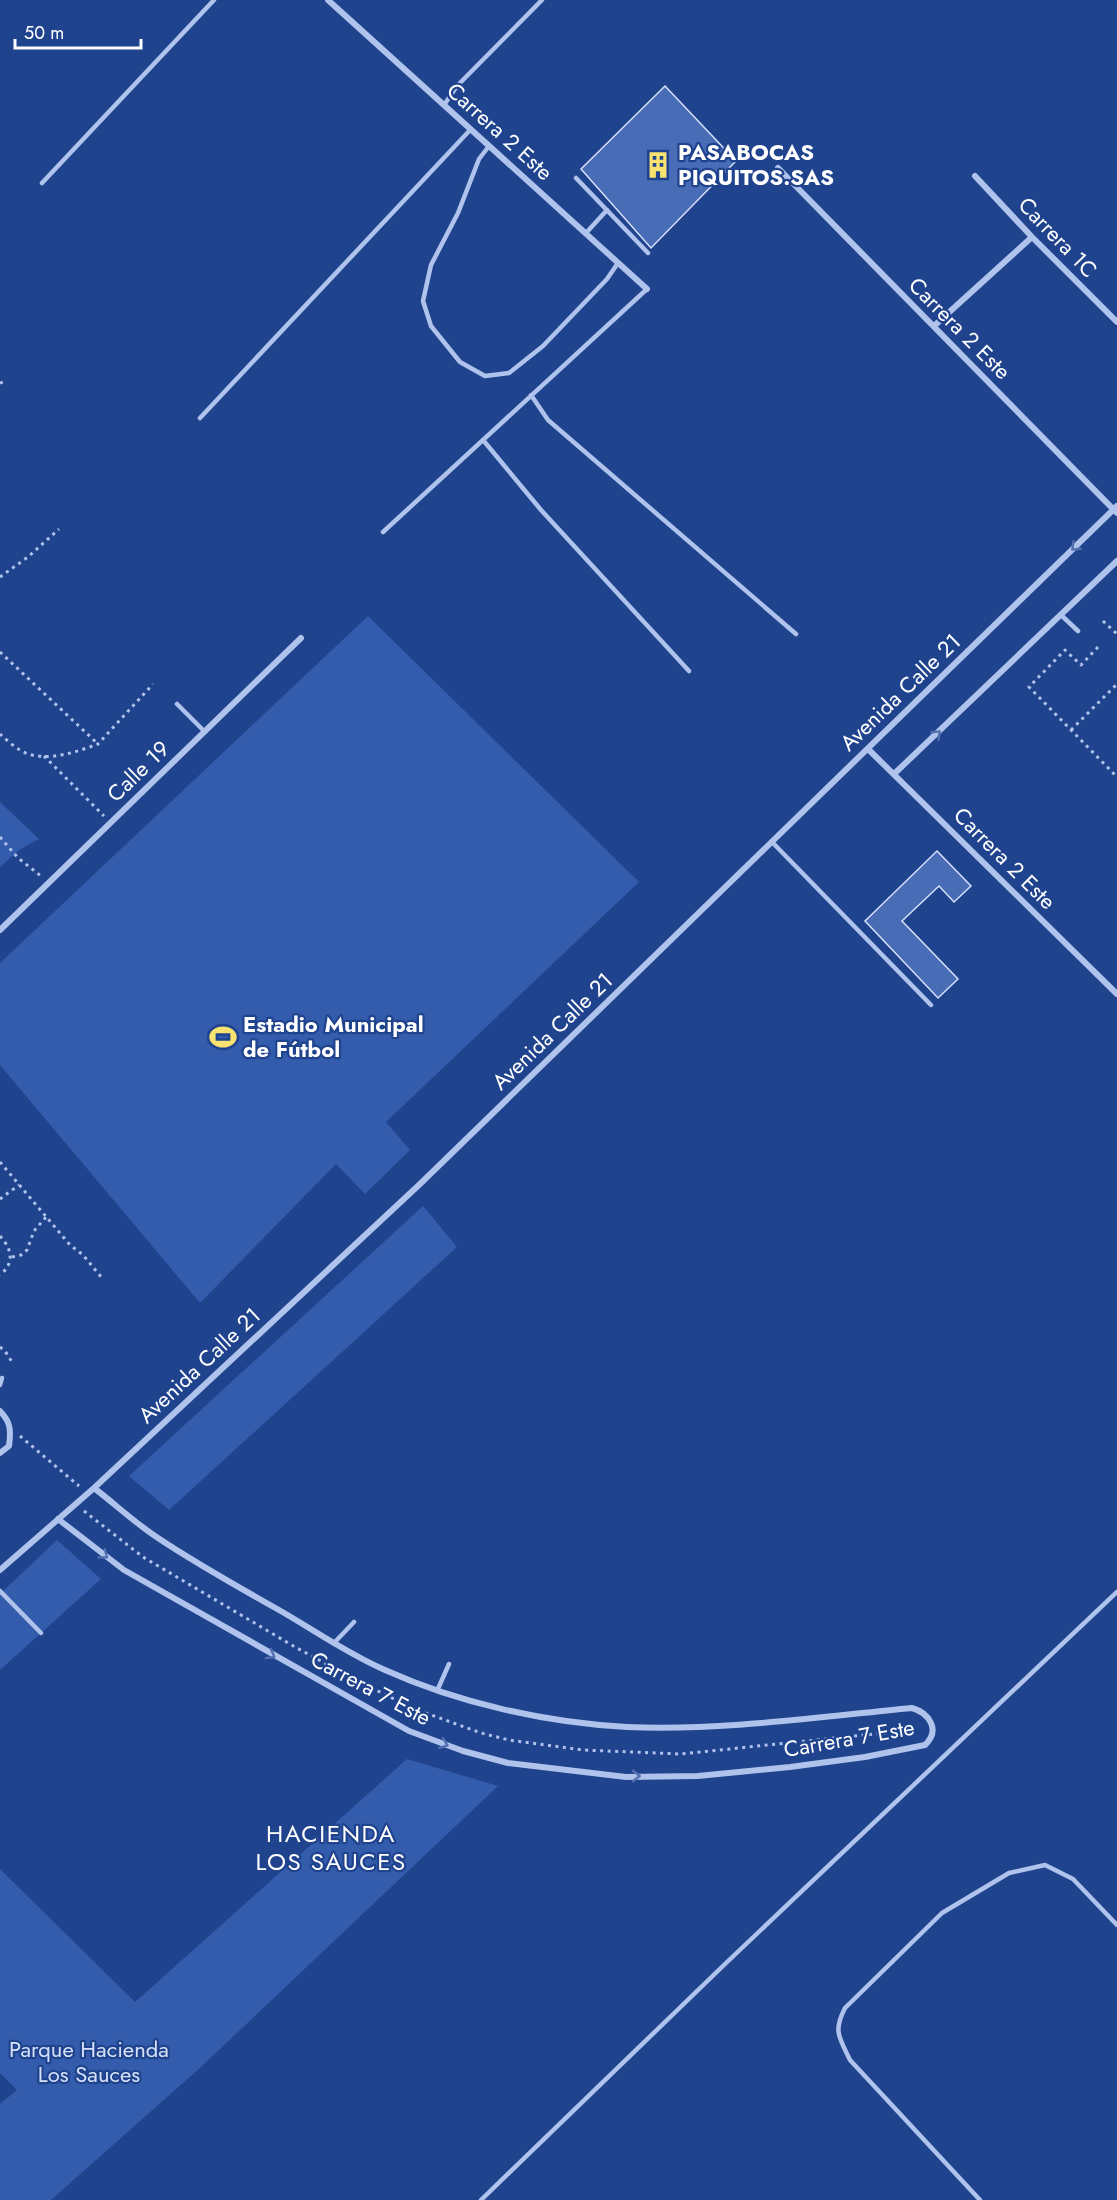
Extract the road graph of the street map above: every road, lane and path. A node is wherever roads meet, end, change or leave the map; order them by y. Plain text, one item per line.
1 (214, 0) edge
2 (328, 0) edge
3 (542, 0) edge
4 (444, 105) junction
5 (471, 129) junction
6 (489, 146) junction
7 (778, 168) dead end
8 (975, 176) dead end
9 (576, 178) dead end
10 (42, 183) dead end
11 (607, 210) junction
12 (585, 233) junction
13 (1032, 237) junction
14 (648, 253) dead end
15 (618, 263) junction
16 (647, 289) joint
17 (1117, 322) edge
18 (934, 326) junction
19 (6, 381) dead end
20 (0, 383) edge
21 (531, 395) junction
22 (200, 418) dead end
23 (483, 440) junction
24 (1116, 509) edge
25 (58, 529) dead end
26 (383, 532) dead end
27 (1117, 561) edge
28 (0, 577) edge
29 (1061, 615) junction
30 (1103, 621) dead end
31 (1078, 631) dead end
32 (796, 634) dead end
33 (1117, 634) edge
34 (302, 638) dead end
35 (1098, 647) dead end
36 (0, 652) edge
37 (689, 671) dead end
38 (153, 684) dead end
39 (1117, 684) edge
40 (177, 704) dead end
41 (1071, 730) junction
42 (205, 732) junction
43 (0, 734) edge
44 (98, 744) junction
45 (868, 749) junction
46 (44, 756) junction
47 (894, 774) junction
48 (1116, 775) edge
49 (111, 823) junction
50 (0, 837) edge
51 (772, 842) junction
52 (49, 883) junction
53 (0, 930) edge
54 (1117, 993) edge
55 (931, 1005) dead end
56 (0, 1162) edge
57 (19, 1185) junction
58 (0, 1199) edge
59 (46, 1217) junction
60 (0, 1236) edge
61 (12, 1257) junction
62 (0, 1275) edge
63 (102, 1278) dead end
64 (0, 1347) edge
65 (12, 1362) dead end
66 (2, 1378) dead end
67 (0, 1385) edge
68 (0, 1411) edge
69 (11, 1429) junction
70 (0, 1453) edge
71 (94, 1488) junction
72 (87, 1493) junction
73 (75, 1504) junction
74 (58, 1519) junction
75 (0, 1570) edge
76 (0, 1591) edge
77 (1117, 1592) edge
78 (354, 1622) dead end
79 (41, 1633) dead end
80 (334, 1643) junction
81 (448, 1664) dead end
82 (437, 1691) junction
83 (893, 1732) dead end
84 (1117, 1925) edge
85 (481, 2200) edge
86 (980, 2200) edge

1 - 10 lane
2 - 4 street, Carrera 2 Este
3 - 4 lane
4 - 5 street, Carrera 2 Este
5 - 6 street, Carrera 2 Este
5 - 22 lane
6 - 12 street, Carrera 2 Este
6 - 15 lane
7 - 18 street, Carrera 2 Este
8 - 13 street, Carrera 1C
9 - 11 lane
11 - 12 lane
11 - 14 lane
12 - 15 street, Carrera 2 Este
13 - 17 street, Carrera 1C
13 - 18 street
15 - 16 street, Carrera 2 Este
16 - 21 lane
18 - 24 street, Carrera 2 Este
19 - 20 path
21 - 23 lane
21 - 32 lane
23 - 26 lane
23 - 37 lane
24 -> 45 street, Avenida Calle 21
25 - 28 path
27 - 29 street
29 - 31 lane
47 -> 29 street
30 - 33 path
34 - 42 street, Calle 19
35 - 41 path
36 - 44 path
38 - 44 path
39 - 41 path
40 - 42 lane
41 - 48 path
42 - 49 street, Calle 19
43 - 46 path
44 - 46 path
45 - 47 street, Carrera 2 Este
45 - 51 street, Avenida Calle 21
46 - 49 path
47 - 54 street, Carrera 2 Este
49 - 52 street, Calle 19
50 - 52 path
51 - 55 lane
51 - 71 street, Avenida Calle 21
52 - 53 street, Calle 19
56 - 57 path
57 - 58 path
57 - 59 path
59 - 61 path
59 - 63 path
60 - 61 path
61 - 62 path
64 - 65 path
66 - 67 lane
68 - 69 street
69 - 70 street
69 - 72 path
71 - 72 street, Avenida Calle 21
71 - 80 street, Carrera 7 Este
72 - 73 street, Avenida Calle 21
73 - 74 street, Avenida Calle 21
73 - 83 path
74 - 75 street, Avenida Calle 21
74 -> 82 street, Carrera 7 Este
76 - 79 lane
77 - 85 lane
78 - 80 lane
80 - 82 street, Carrera 7 Este
81 - 82 lane
84 - 86 lane

